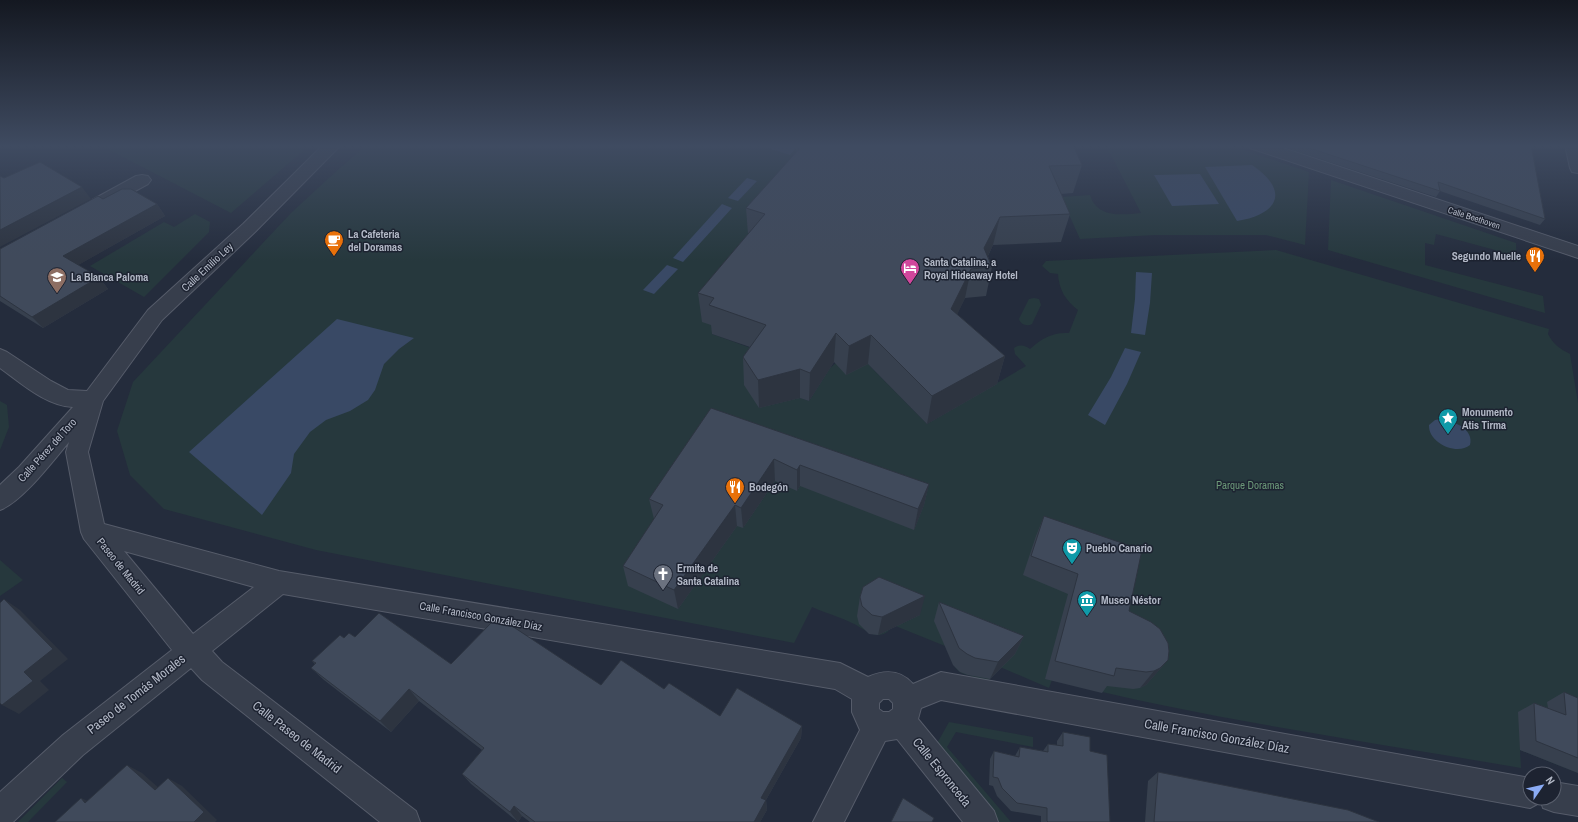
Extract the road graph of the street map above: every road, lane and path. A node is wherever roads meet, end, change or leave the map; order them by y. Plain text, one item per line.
1 (136, 183) edge
2 (293, 183) edge
3 (1369, 183) edge
4 (81, 213) edge
5 (1578, 252) edge
6 (0, 357) edge
7 (93, 399) junction
8 (0, 500) edge
9 (93, 532) junction
10 (279, 582) junction
11 (190, 651) junction
12 (868, 693) junction
13 (895, 716) junction
14 (1522, 792) edge
15 (1562, 798) edge
16 (1578, 801) edge
17 (0, 813) edge
18 (405, 822) edge
19 (828, 822) edge
20 (983, 822) edge

1 - 4 street
2 - 7 street, Calle Emilio Ley
3 - 5 street, Calle Beethoven
6 - 7 street
7 - 8 street, Calle Pérez del Toro
7 - 9 street, Paseo de Madrid
9 - 10 street, Calle Francisco González Díaz
9 - 11 street, Paseo de Madrid
10 - 11 street, Paseo de Tomás Morales
10 - 12 street, Calle Francisco González Díaz
11 - 17 street, Paseo de Tomás Morales
11 - 18 street, Calle Paseo de Madrid
12 - 13 street
12 - 13 street
13 - 14 street, Calle Francisco González Díaz
13 - 19 street
13 - 20 street, Calle Espronceda
15 - 16 street

